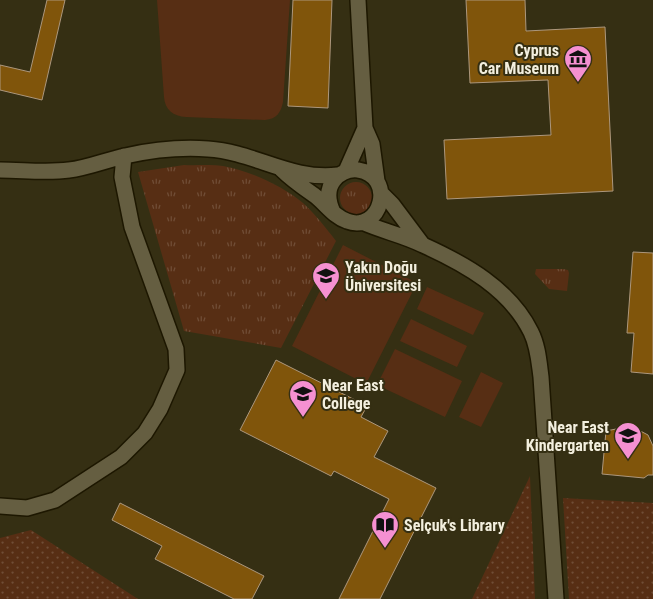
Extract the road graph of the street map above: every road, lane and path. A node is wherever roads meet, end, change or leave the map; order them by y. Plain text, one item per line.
1 (358, 0) edge
2 (365, 128) junction
3 (124, 156) junction
4 (281, 169) junction
5 (0, 170) edge
6 (342, 173) junction
7 (379, 187) junction
8 (333, 212) junction
9 (362, 222) junction
10 (422, 244) junction
11 (2, 508) edge
12 (556, 599) edge

1 - 2 street
2 - 6 street
2 - 7 street
3 - 4 street
3 - 5 street
3 - 11 street
4 - 6 street
4 - 8 street
6 - 7 street
6 - 8 street
7 - 9 street
7 - 10 street
8 - 9 street
9 - 10 street
10 - 12 street

